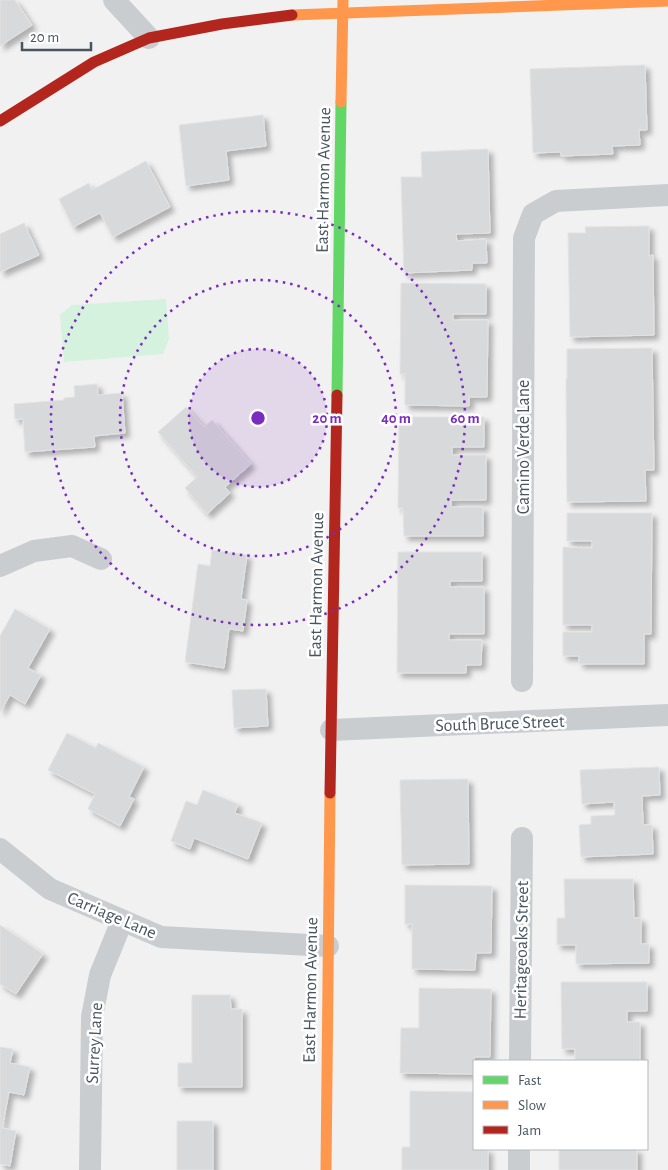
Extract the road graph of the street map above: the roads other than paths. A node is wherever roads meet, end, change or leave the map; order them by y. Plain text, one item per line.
1 (114, 0) edge
2 (343, 0) edge
3 (668, 1) edge
4 (532, 3) edge
5 (343, 13) junction
6 (149, 38) junction
7 (0, 121) edge
8 (668, 195) edge
9 (101, 559) dead end
10 (0, 566) edge
11 (522, 681) dead end
12 (668, 715) edge
13 (331, 730) junction
14 (522, 838) dead end
15 (0, 849) edge
16 (122, 921) junction
17 (328, 946) junction
18 (520, 1060) edge
19 (519, 1150) edge
20 (90, 1170) edge
21 (326, 1170) edge
22 (519, 1170) edge

1 - 6 street
2 - 5 main road, East Harmon Avenue
3 - 4 main road
4 - 5 main road
5 - 6 main road
5 - 13 main road, East Harmon Avenue
6 - 7 main road
8 - 11 street, Camino Verde Lane
9 - 10 street
12 - 13 street, South Bruce Street
13 - 17 main road, East Harmon Avenue
14 - 18 street, Heritageoaks Street
15 - 16 street, Carriage Lane
16 - 17 street, Carriage Lane
16 - 20 street, Surrey Lane
17 - 21 main road, East Harmon Avenue
19 - 22 street

